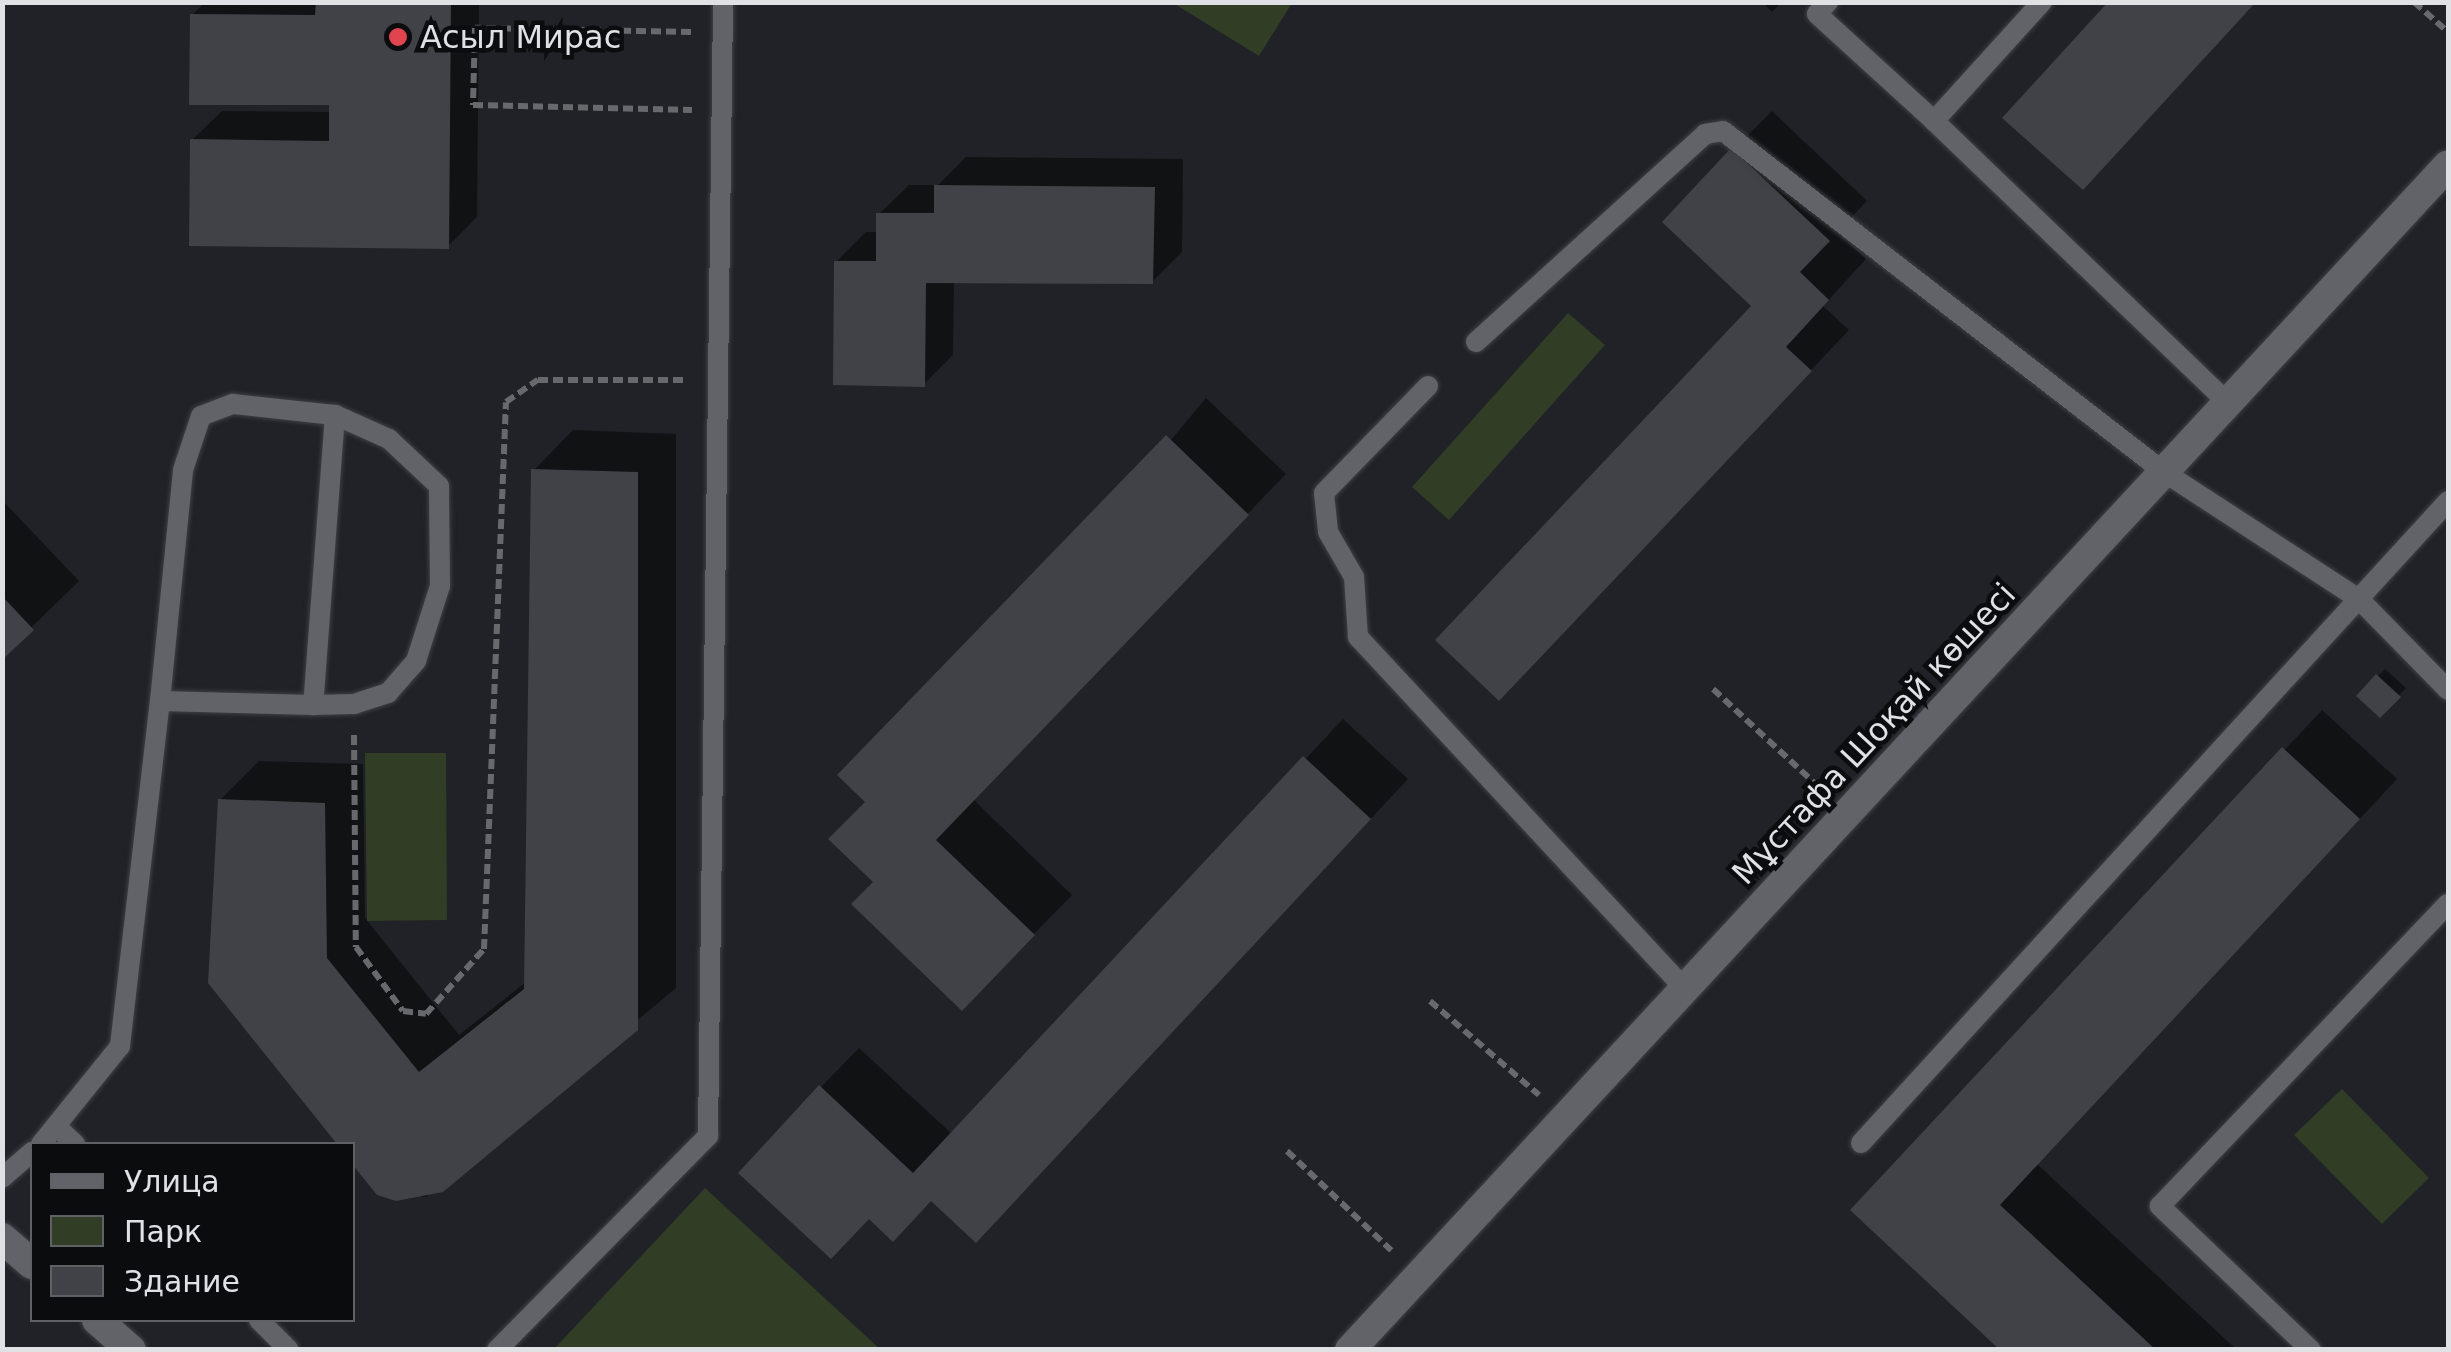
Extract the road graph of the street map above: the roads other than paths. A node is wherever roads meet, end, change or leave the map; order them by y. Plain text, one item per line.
1 (723, 2) edge
2 (1828, 2) edge
3 (2042, 2) edge
4 (1934, 121) junction
5 (2448, 165) edge
6 (1476, 342) dead end
7 (1428, 386) dead end
8 (2228, 403) junction
9 (335, 415) junction
10 (2164, 472) junction
11 (2448, 501) edge
12 (2360, 598) junction
13 (2448, 690) edge
14 (160, 701) junction
15 (312, 706) junction
16 (2448, 904) edge
17 (1685, 989) junction
18 (59, 1129) junction
19 (43, 1142) edge
20 (74, 1142) edge
21 (1861, 1144) dead end
22 (30, 1154) edge
23 (2, 1178) edge
24 (2, 1238) edge
25 (30, 1262) edge
26 (99, 1322) edge
27 (260, 1322) edge
28 (132, 1350) edge
29 (290, 1350) edge
30 (498, 1350) edge
31 (1350, 1350) edge
32 (2311, 1350) edge

1 - 30 lane
2 - 4 lane
3 - 4 lane
4 - 8 lane
5 - 8 street, Мұстафа Шоқай көшесі
6 - 10 lane
7 - 17 lane
8 - 10 street, Мұстафа Шоқай көшесі
9 - 14 lane
9 - 15 lane
9 - 15 lane
10 - 12 lane
10 - 17 street, Мұстафа Шоқай көшесі
11 - 12 lane
12 - 13 lane
12 - 21 lane
14 - 15 lane
14 - 18 lane
16 - 32 lane
17 - 31 street, Мұстафа Шоқай көшесі
18 - 19 lane
18 - 20 lane
22 - 23 lane
24 - 25 street
26 - 28 street
27 - 29 lane

